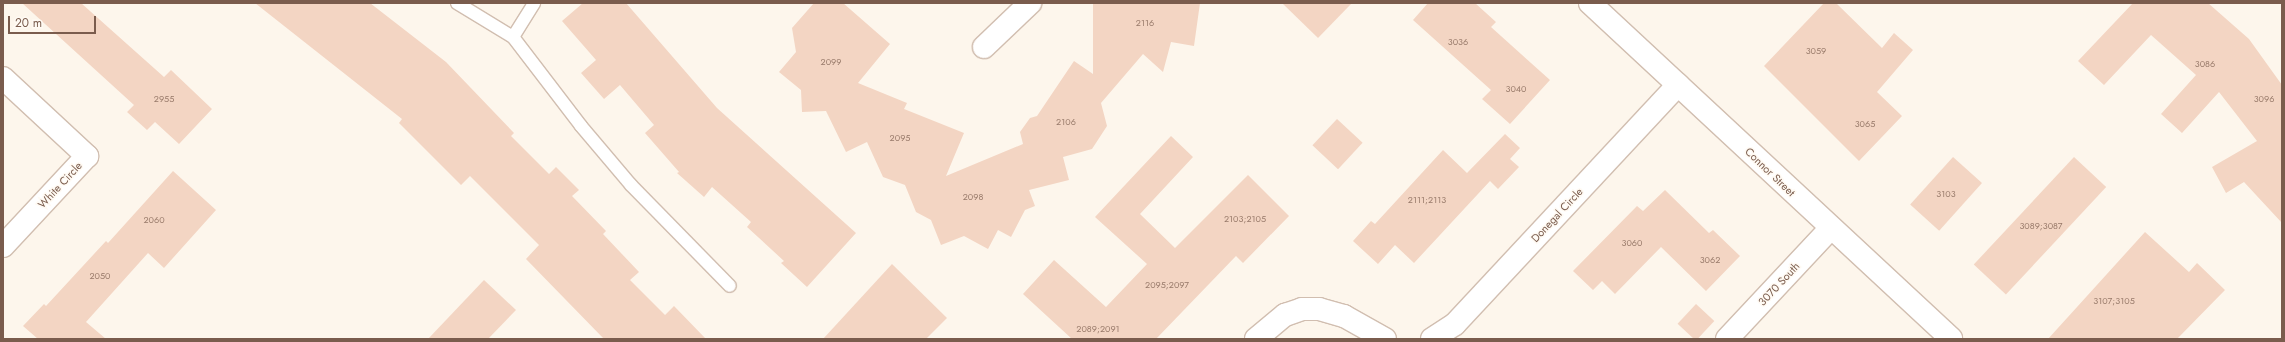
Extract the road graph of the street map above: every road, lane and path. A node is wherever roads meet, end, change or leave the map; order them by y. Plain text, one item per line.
1 (457, 3) edge
2 (534, 3) edge
3 (1030, 3) edge
4 (1590, 3) edge
5 (513, 37) junction
6 (984, 47) dead end
7 (3, 78) edge
8 (1678, 85) junction
9 (1830, 229) junction
10 (3, 246) edge
11 (730, 286) dead end
12 (1256, 339) edge
13 (1385, 339) edge
14 (1432, 339) edge
15 (1727, 339) edge
16 (1951, 339) edge

1 - 5 lane
2 - 5 lane
3 - 6 street
4 - 8 street, Connor Street
5 - 11 lane
7 - 10 street, White Circle
8 - 9 street, Connor Street
8 - 14 street, Donegal Circle
9 - 15 street, 3070 South
9 - 16 street, Connor Street
12 - 13 street

